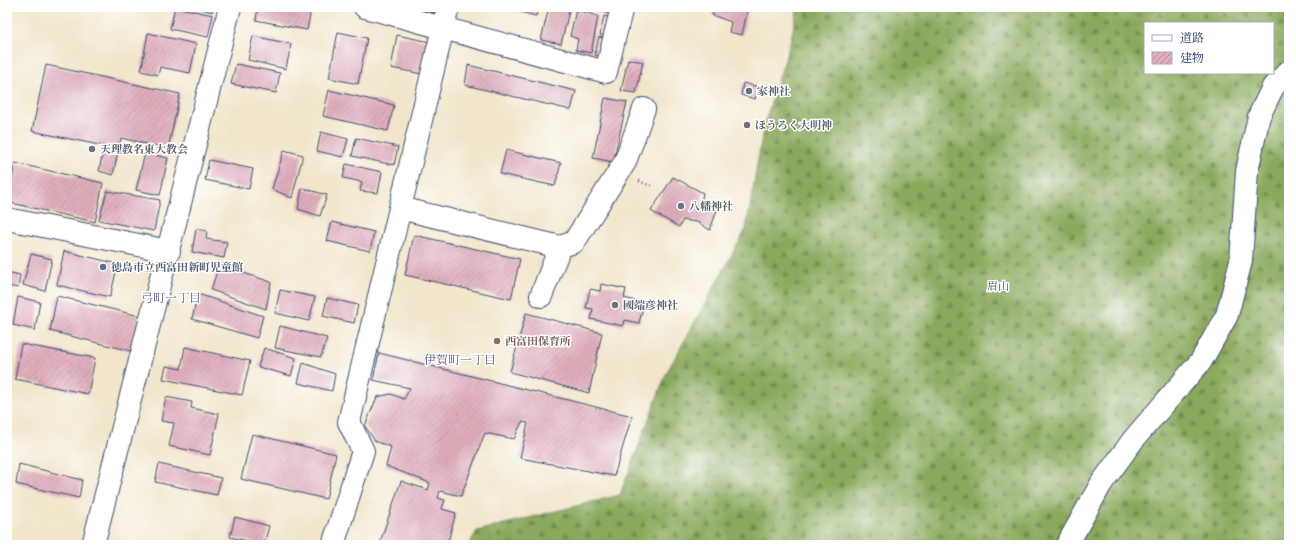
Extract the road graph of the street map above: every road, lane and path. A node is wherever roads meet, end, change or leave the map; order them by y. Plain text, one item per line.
1 (230, 7) edge
2 (365, 7) edge
3 (622, 7) edge
4 (445, 17) edge
5 (1289, 71) edge
6 (644, 109) dead end
7 (400, 208) junction
8 (7, 219) edge
9 (560, 246) junction
10 (169, 250) junction
11 (541, 296) dead end
12 (93, 545) edge
13 (333, 545) edge
14 (1067, 545) edge

1 - 10 street
2 - 4 street
3 - 4 street
4 - 7 street
5 - 14 street
6 - 9 street
7 - 9 street
7 - 13 street
8 - 10 street
9 - 11 street
10 - 12 street

